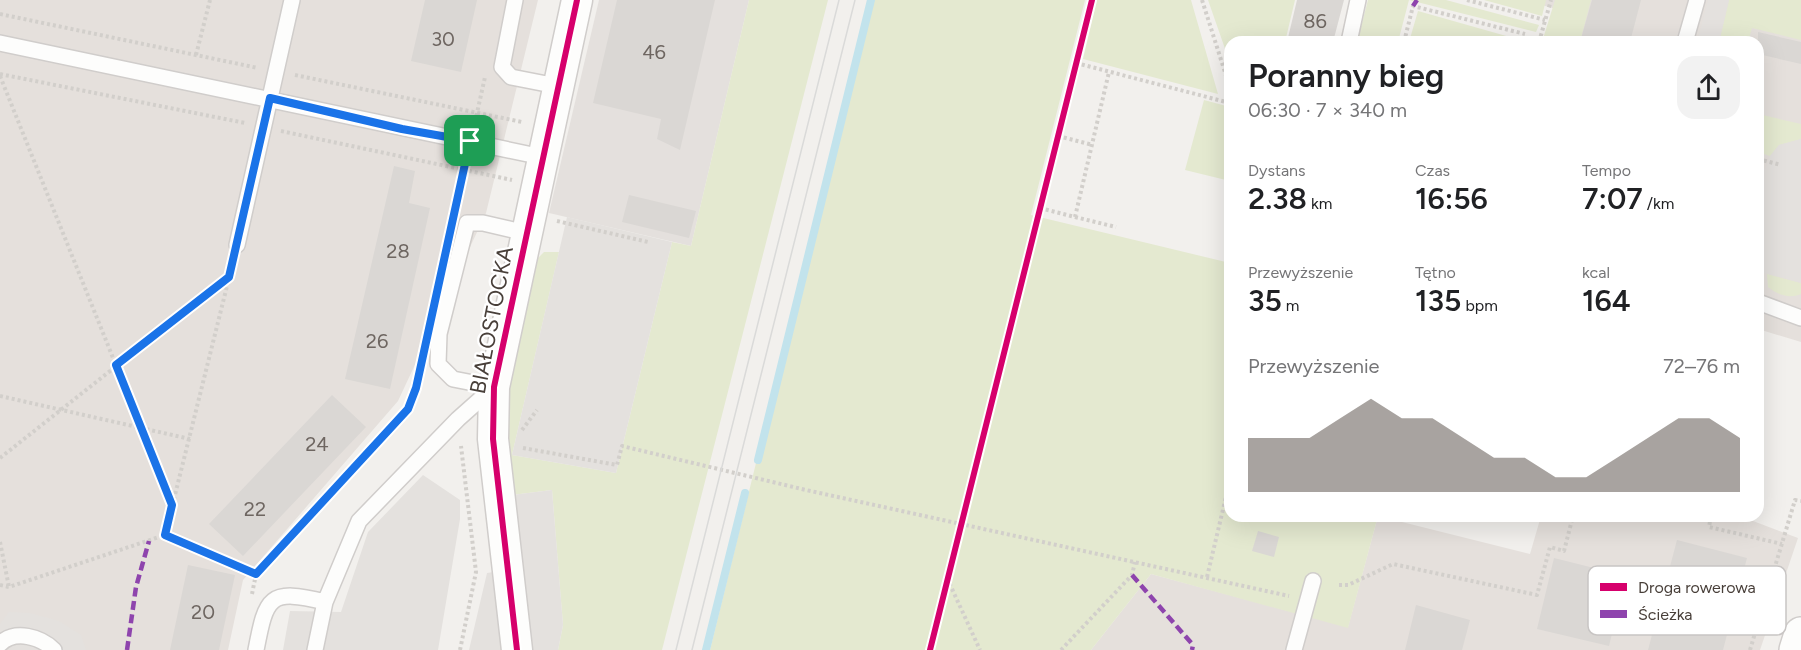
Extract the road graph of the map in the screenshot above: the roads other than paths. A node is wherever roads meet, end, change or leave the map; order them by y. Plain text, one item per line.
1 (291, 0) edge
2 (516, 0) edge
3 (577, 0) edge
4 (1358, 0) edge
5 (1697, 0) edge
6 (1350, 36) edge
7 (1687, 36) edge
8 (0, 43) edge
9 (557, 86) junction
10 (270, 98) junction
11 (542, 157) junction
12 (528, 224) junction
13 (237, 245) road end
14 (1764, 304) edge
15 (1801, 318) edge
16 (494, 387) junction
17 (1313, 581) dead end
18 (325, 602) junction
19 (1801, 634) edge
20 (0, 644) edge
21 (54, 650) edge
22 (256, 650) edge
23 (315, 650) edge
24 (517, 650) edge
25 (1294, 650) edge
26 (1796, 650) edge

1 - 10 lane
2 - 9 lane
3 - 9 street, BIAŁOSTOCKA
4 - 6 lane
5 - 7 lane
8 - 10 lane
9 - 11 street, BIAŁOSTOCKA
10 - 11 lane
10 - 13 lane
11 - 12 street, BIAŁOSTOCKA
12 - 16 street, BIAŁOSTOCKA
12 - 16 lane
14 - 15 lane
16 - 18 lane
16 - 24 street, BIAŁOSTOCKA
17 - 25 lane
18 - 22 lane
18 - 23 lane
19 - 26 street
20 - 21 lane

